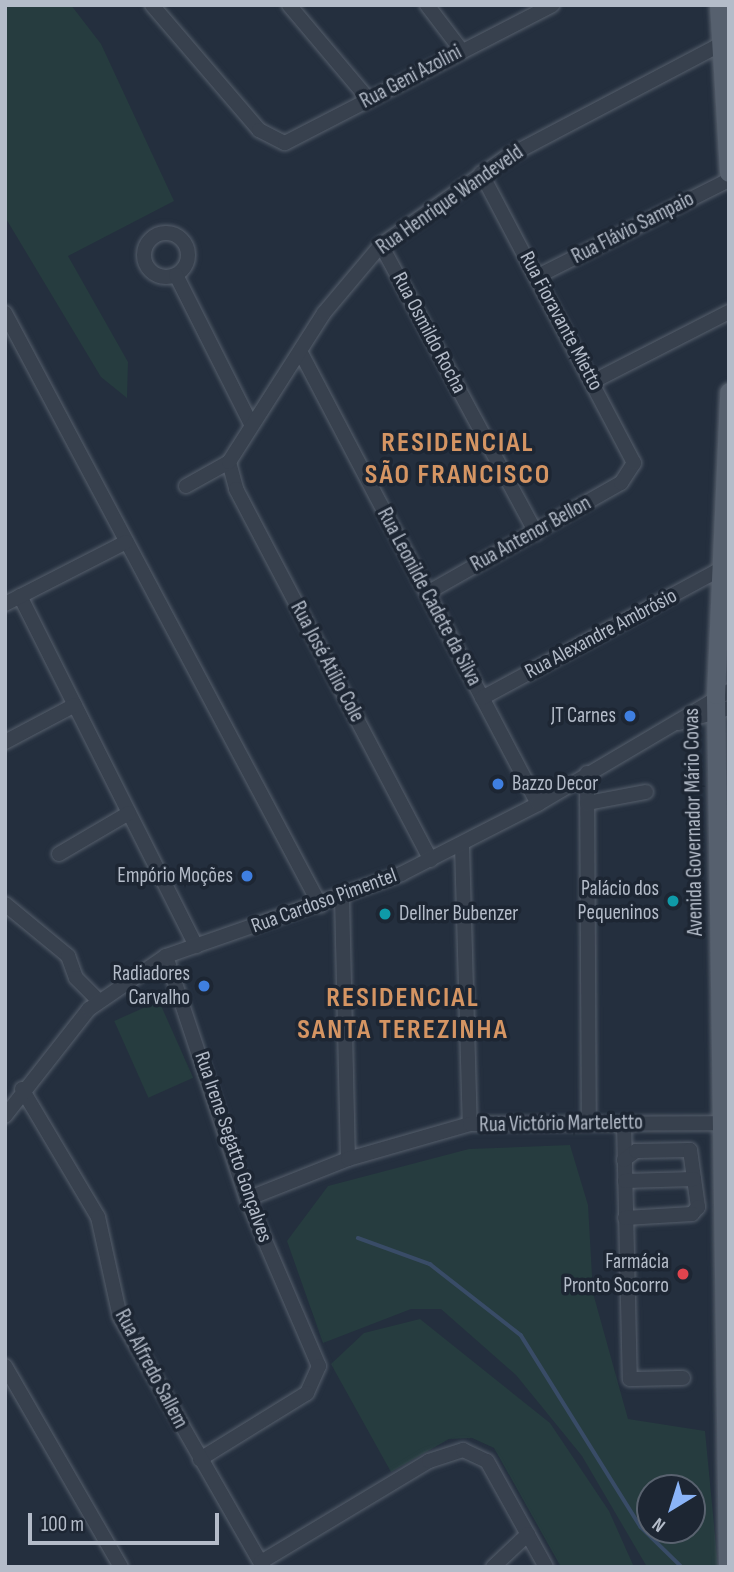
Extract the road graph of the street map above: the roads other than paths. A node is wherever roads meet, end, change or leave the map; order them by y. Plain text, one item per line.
1 (152, 5) edge
2 (289, 5) edge
3 (427, 5) edge
4 (552, 5) edge
5 (719, 5) edge
6 (721, 44) junction
7 (462, 51) junction
8 (369, 100) junction
9 (481, 173) junction
10 (729, 173) edge
11 (729, 180) edge
12 (382, 245) junction
13 (176, 275) dead end
14 (538, 276) junction
15 (729, 312) edge
16 (8, 323) edge
17 (301, 354) junction
18 (594, 381) junction
19 (729, 392) edge
20 (251, 424) junction
21 (229, 462) junction
22 (632, 471) joint
23 (186, 486) dead end
24 (536, 533) junction
25 (126, 542) junction
26 (719, 570) junction
27 (427, 593) junction
28 (20, 596) junction
29 (5, 604) edge
30 (482, 698) junction
31 (722, 701) edge
32 (75, 705) junction
33 (5, 742) edge
34 (587, 773) junction
35 (646, 792) dead end
36 (587, 803) junction
37 (538, 804) junction
38 (129, 813) junction
39 (462, 845) junction
40 (59, 855) dead end
41 (431, 860) junction
42 (342, 897) junction
43 (5, 904) edge
44 (320, 905) junction
45 (196, 946) junction
46 (166, 956) junction
47 (99, 1001) junction
48 (22, 1089) junction
49 (5, 1116) edge
50 (589, 1123) junction
51 (624, 1123) junction
52 (719, 1123) junction
53 (470, 1124) junction
54 (348, 1159) junction
55 (624, 1160) junction
56 (694, 1180) junction
57 (625, 1181) junction
58 (247, 1199) junction
59 (625, 1218) junction
60 (725, 1253) edge
61 (5, 1366) edge
62 (683, 1378) dead end
63 (200, 1459) junction
64 (528, 1534) junction
65 (262, 1564) edge
66 (121, 1567) edge
67 (493, 1567) edge
68 (546, 1567) edge
69 (728, 1567) edge

1 - 8 street, Rua Geni Azolini
2 - 8 street
3 - 7 street
4 - 7 street, Rua Geni Azolini
5 - 6 main road
6 - 9 street, Rua Henrique Wandeveld
6 - 10 main road
7 - 8 street, Rua Geni Azolini
9 - 12 street, Rua Henrique Wandeveld
9 - 14 street, Rua Fioravante Mietto
11 - 14 street, Rua Flávio Sampaio
12 - 17 street, Rua Henrique Wandeveld
12 - 24 street, Rua Osmildo Rocha
13 - 20 street
14 - 18 street, Rua Fioravante Mietto
15 - 18 street
16 - 25 street
17 - 20 street, Rua Henrique Wandeveld
17 - 27 street, Rua Leonilde Cadete da Silva
18 - 22 street, Rua Fioravante Mietto
19 - 26 main road, Avenida Governador Mário Covas
20 - 21 street, Rua Henrique Wandeveld
21 - 23 street
21 - 41 street, Rua José Atílio Cole
22 - 24 street, Rua Antenor Bellon
24 - 27 street, Rua Antenor Bellon
25 - 28 street
25 - 44 street
26 - 30 street, Rua Alexandre Ambrósio
26 - 31 main road, Avenida Governador Mário Covas
27 - 30 street, Rua Leonilde Cadete da Silva
28 - 29 street
28 - 32 street
30 - 37 street, Rua Leonilde Cadete da Silva
31 - 34 street, Rua Cardoso Pimentel
31 - 52 main road, Avenida Governador Mário Covas
32 - 33 street
32 - 38 street
34 - 36 street
34 - 37 street, Rua Cardoso Pimentel
35 - 36 street
36 - 50 street
37 - 39 street, Rua Cardoso Pimentel
38 - 40 street
38 - 45 street
39 - 41 street, Rua Cardoso Pimentel
39 - 53 street
41 - 42 street, Rua Cardoso Pimentel
42 - 44 street, Rua Cardoso Pimentel
42 - 54 street
43 - 47 street
44 - 45 street, Rua Cardoso Pimentel
45 - 46 street, Rua Cardoso Pimentel
46 - 47 street, Rua Cardoso Pimentel
46 - 58 street, Rua Irene Segatto Gonçalves
47 - 48 street, Rua Cardoso Pimentel
48 - 49 street, Rua Cardoso Pimentel
48 - 63 street, Rua Alfredo Sallem
50 - 51 street, Rua Victório Marteletto
50 - 53 street, Rua Victório Marteletto
51 - 52 street, Rua Victório Marteletto
51 - 55 street
52 - 60 main road, Avenida Governador Mário Covas
53 - 54 street, Rua Victório Marteletto
54 - 58 street, Rua Victório Marteletto
55 - 56 street
55 - 57 street
56 - 57 street
56 - 59 street
57 - 59 street
58 - 63 street, Rua Irene Segatto Gonçalves
59 - 62 street
60 - 69 main road, Avenida Governador Mário Covas
61 - 66 street
63 - 65 street, Rua Alfredo Sallem
64 - 65 street
64 - 67 street
64 - 68 street

